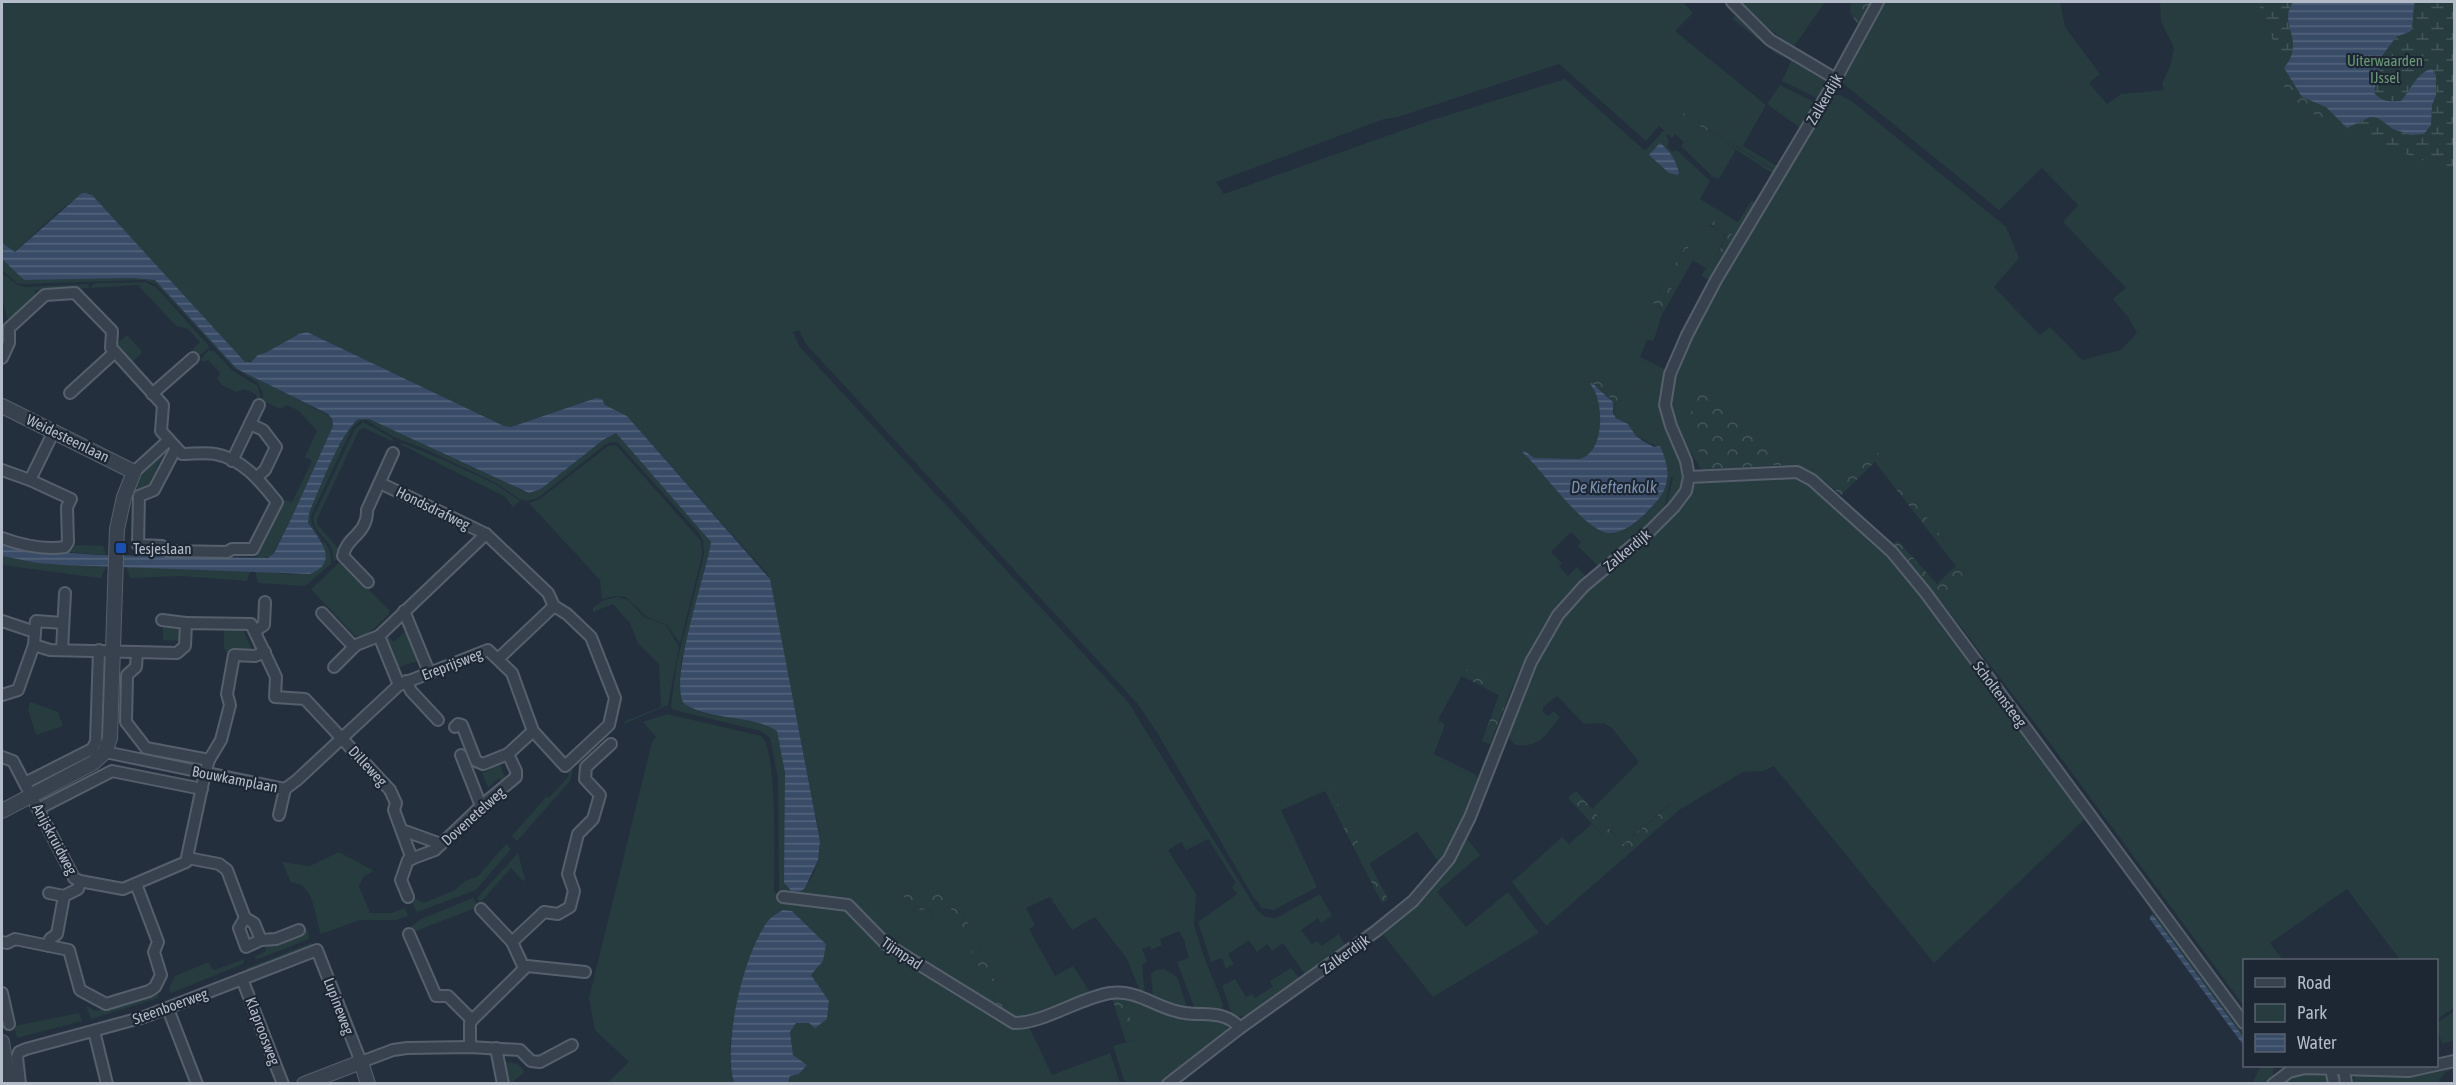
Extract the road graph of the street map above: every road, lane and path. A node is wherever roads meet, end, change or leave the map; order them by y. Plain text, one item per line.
1 (1732, 2) edge
2 (1878, 2) edge
3 (1836, 79) junction
4 (115, 352) junction
5 (2, 358) edge
6 (193, 358) dead end
7 (70, 393) dead end
8 (152, 394) junction
9 (259, 405) dead end
10 (2, 406) edge
11 (250, 424) junction
12 (54, 431) junction
13 (172, 444) junction
14 (393, 453) dead end
15 (232, 461) junction
16 (2, 470) edge
17 (134, 471) junction
18 (257, 477) junction
19 (1689, 477) junction
20 (30, 480) junction
21 (380, 483) junction
22 (486, 534) junction
23 (2, 538) edge
24 (368, 582) dead end
25 (65, 593) dead end
26 (265, 602) dead end
27 (554, 606) junction
28 (404, 611) junction
29 (322, 613) dead end
30 (162, 620) dead end
31 (2, 621) edge
32 (63, 622) junction
33 (186, 623) junction
34 (253, 627) junction
35 (35, 632) junction
36 (378, 636) junction
37 (34, 645) junction
38 (354, 647) junction
39 (62, 650) junction
40 (106, 650) junction
41 (137, 652) junction
42 (265, 652) junction
43 (498, 659) junction
44 (334, 666) dead end
45 (429, 672) junction
46 (402, 683) junction
47 (2, 695) edge
48 (438, 720) dead end
49 (454, 727) dead end
50 (533, 731) junction
51 (341, 738) junction
52 (611, 744) dead end
53 (100, 747) junction
54 (508, 754) junction
55 (461, 755) dead end
56 (2, 757) edge
57 (209, 760) junction
58 (205, 773) junction
59 (202, 789) junction
60 (285, 789) junction
61 (28, 790) junction
62 (481, 806) junction
63 (38, 809) junction
64 (2, 811) edge
65 (279, 815) dead end
66 (402, 830) junction
67 (441, 844) junction
68 (188, 858) junction
69 (412, 859) junction
70 (80, 881) junction
71 (136, 884) junction
72 (49, 893) dead end
73 (64, 896) junction
74 (408, 897) dead end
75 (783, 897) dead end
76 (481, 909) dead end
77 (245, 918) junction
78 (299, 930) dead end
79 (409, 934) dead end
80 (261, 940) junction
81 (2, 942) edge
82 (512, 942) junction
83 (49, 946) junction
84 (317, 950) joint
85 (524, 968) junction
86 (585, 972) dead end
87 (242, 979) junction
88 (2, 993) edge
89 (168, 1009) junction
90 (472, 1020) junction
91 (2243, 1022) edge
92 (9, 1024) dead end
93 (1240, 1028) junction
94 (94, 1032) junction
95 (2, 1044) edge
96 (572, 1045) dead end
97 (470, 1047) junction
98 (496, 1048) junction
99 (2454, 1061) edge
100 (361, 1062) junction
101 (2438, 1065) edge
102 (2430, 1067) edge
103 (2331, 1068) junction
104 (2344, 1069) junction
105 (2281, 1070) edge
106 (9, 1083) edge
107 (20, 1083) edge
108 (107, 1083) edge
109 (197, 1083) edge
110 (283, 1083) edge
111 (304, 1083) edge
112 (368, 1083) edge
113 (504, 1083) edge
114 (1168, 1083) edge
115 (2273, 1083) edge
116 (2334, 1083) edge
117 (2346, 1083) edge

1 - 3 street
2 - 3 street, Zalkerdijk
3 - 19 street, Zalkerdijk
4 - 5 street
4 - 7 street
4 - 8 street
6 - 8 street
8 - 13 street
9 - 11 street
10 - 12 street, Weidesteenlaan
11 - 15 street
11 - 18 street
12 - 17 street, Weidesteenlaan
12 - 20 street
13 - 15 street
13 - 17 street
13 - 18 street
14 - 21 street, Hondsdrafweg
15 - 18 street
16 - 20 street
17 - 40 street
19 - 91 street, Scholtensteeg
19 - 93 street, Zalkerdijk
20 - 23 street
21 - 22 street, Hondsdrafweg
21 - 24 street, Hondsdrafweg
22 - 27 street, Hondsdrafweg
22 - 28 street
25 - 32 street
26 - 34 street
27 - 43 street, Ereprijsweg
27 - 50 street, Hondsdrafweg
28 - 36 street
28 - 45 street
29 - 38 street
30 - 33 street
31 - 35 street
32 - 35 street
32 - 39 street
33 - 34 street
33 - 41 street
34 - 42 street
35 - 37 street
36 - 38 street
36 - 46 street
37 - 39 street
37 - 47 street
38 - 44 street
39 - 40 street
40 - 41 street
40 - 53 street
41 - 57 street, Bouwkamplaan
42 - 51 street, Dilleweg
42 - 57 street
43 - 45 street, Ereprijsweg
43 - 50 street
45 - 46 street, Ereprijsweg
46 - 48 street
46 - 51 street, Bouwkamplaan
49 - 54 street, Dovenetelweg
50 - 54 street, Dovenetelweg
51 - 60 street, Bouwkamplaan
51 - 66 street, Dilleweg
52 - 82 street
53 - 58 street, Bouwkamplaan
53 - 61 street
54 - 62 street, Dovenetelweg
55 - 62 street
56 - 61 street, Anijskruidweg
57 - 58 street
58 - 59 street
58 - 60 street, Bouwkamplaan
59 - 63 street, Bouwkamplaan
59 - 68 street
60 - 65 street
61 - 63 street, Anijskruidweg
61 - 64 street
62 - 67 street, Dovenetelweg
63 - 70 street, Anijskruidweg
66 - 67 street
66 - 69 street, Dilleweg
67 - 69 street, Dovenetelweg
68 - 71 street, Anijskruidweg
68 - 77 street
69 - 74 street
70 - 71 street, Anijskruidweg
70 - 73 street, Anijskruidweg
71 - 83 street
72 - 73 street, Anijskruidweg
73 - 83 street, Anijskruidweg
75 - 93 street, Tijmpad
76 - 82 street
77 - 80 street
77 - 80 street
78 - 80 street
79 - 90 street
81 - 83 street
82 - 85 street
84 - 87 street, Steenboerweg
84 - 100 street, Lupineweg
85 - 86 street
85 - 90 street
87 - 89 street, Steenboerweg
87 - 110 street, Klaproosweg
88 - 92 street
89 - 94 street, Steenboerweg
89 - 109 street
90 - 97 street
93 - 114 street, Zalkerdijk
94 - 107 street, Steenboerweg
94 - 108 street
95 - 106 street
96 - 98 street
97 - 98 street
97 - 100 street
98 - 113 street
99 - 101 street
100 - 111 street
100 - 112 street
102 - 104 street
103 - 104 street
103 - 105 street
103 - 116 street
104 - 117 street
105 - 115 street

